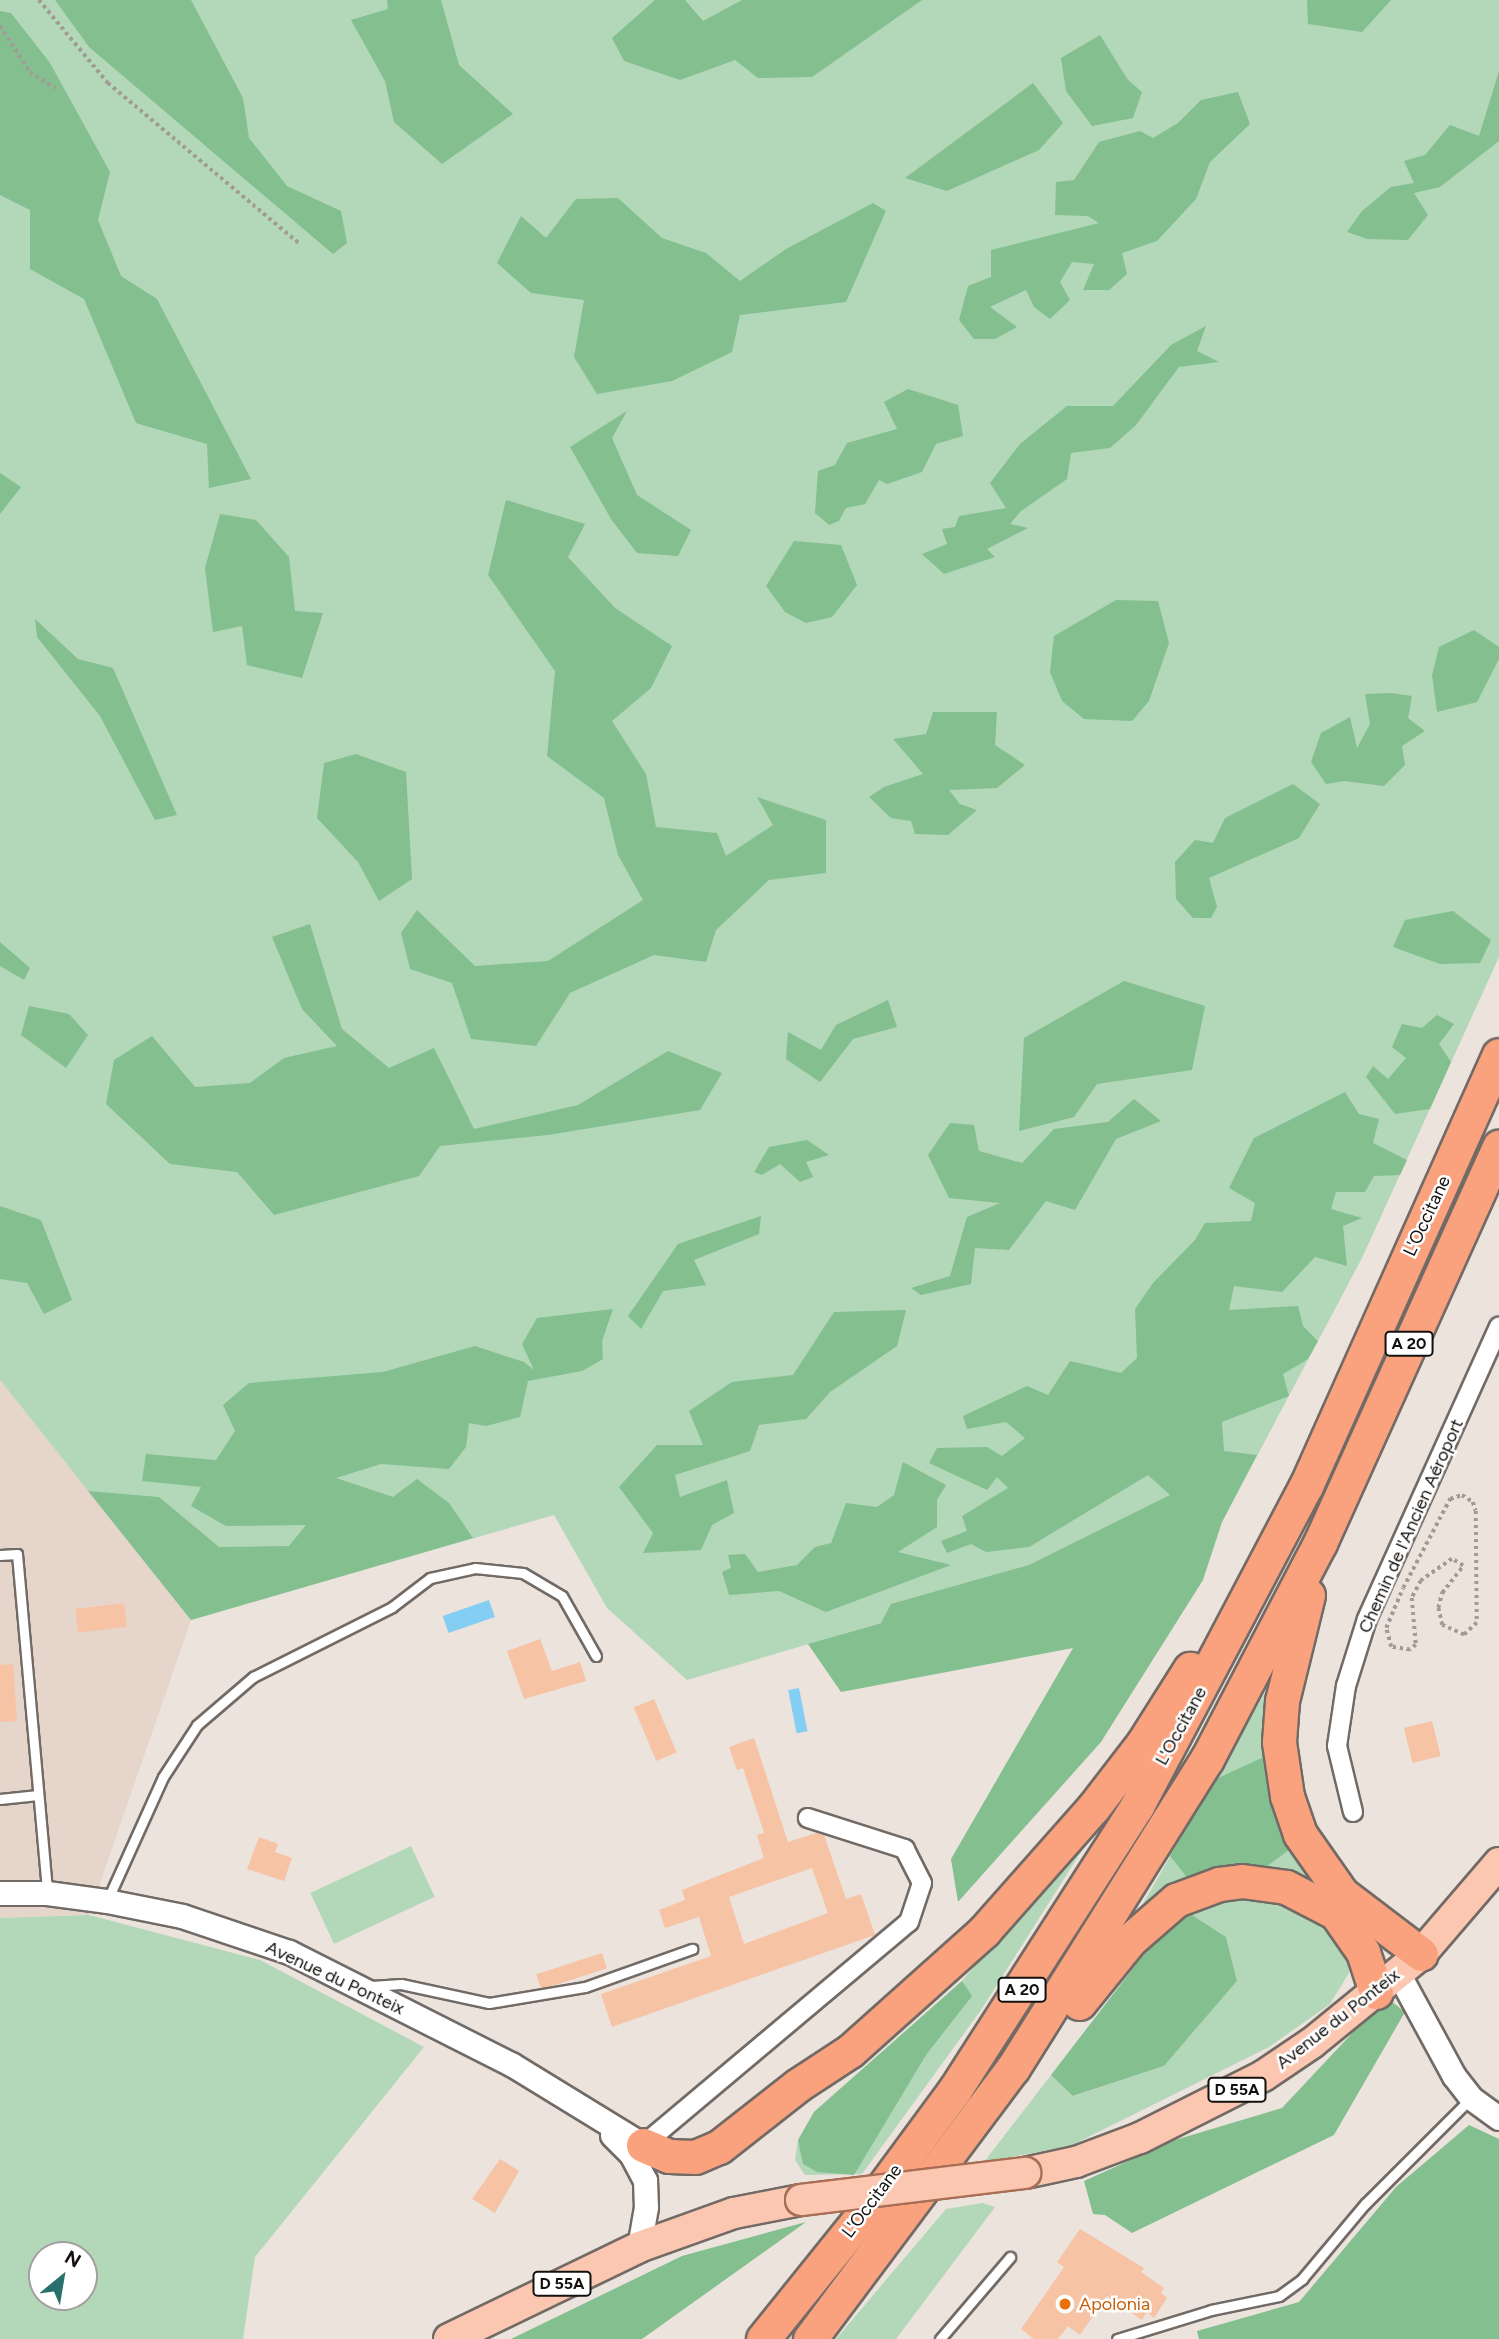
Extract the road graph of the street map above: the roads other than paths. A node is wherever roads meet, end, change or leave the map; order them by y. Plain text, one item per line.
1 (1499, 1055) edge
2 (1499, 1146) edge
3 (1499, 1326) edge
4 (1320, 1543) junction
5 (0, 1555) edge
6 (1240, 1613) junction
7 (596, 1656) dead end
8 (37, 1795) junction
9 (0, 1799) edge
10 (1353, 1812) dead end
11 (808, 1818) dead end
12 (1499, 1863) edge
13 (0, 1893) edge
14 (47, 1893) junction
15 (107, 1901) junction
16 (692, 1949) dead end
17 (1398, 1973) junction
18 (358, 1987) junction
19 (1013, 2068) junction
20 (1471, 2098) junction
21 (585, 2108) junction
22 (1499, 2118) edge
23 (643, 2144) junction
24 (639, 2247) junction
25 (1010, 2257) dead end
26 (449, 2339) edge
27 (763, 2339) edge
28 (810, 2339) edge
29 (940, 2339) edge
30 (1117, 2339) edge

1 - 6 highway, L'Occitane / A 20
2 - 4 highway, L'Occitane / A 20
3 - 10 street, Chemin de l'Ancien Aéroport
4 - 17 highway
4 - 19 highway, L'Occitane / A 20
5 - 8 lane
6 - 23 highway
6 - 27 highway, L'Occitane / A 20
7 - 15 lane
8 - 9 lane
8 - 14 lane
11 - 23 street
12 - 17 main road, Avenue du Ponteix / D 55A
13 - 14 street, Avenue du Ponteix
14 - 15 street, Avenue du Ponteix
15 - 18 street, Avenue du Ponteix
16 - 18 lane
17 - 19 highway
17 - 20 street
17 - 24 main road, Avenue du Ponteix / D 55A, bridge
18 - 21 street, Avenue du Ponteix
19 - 28 highway, L'Occitane / A 20
20 - 22 street
20 - 30 lane
21 - 23 street, Avenue du Ponteix
21 - 24 street
24 - 26 main road, D 55A
25 - 29 lane

